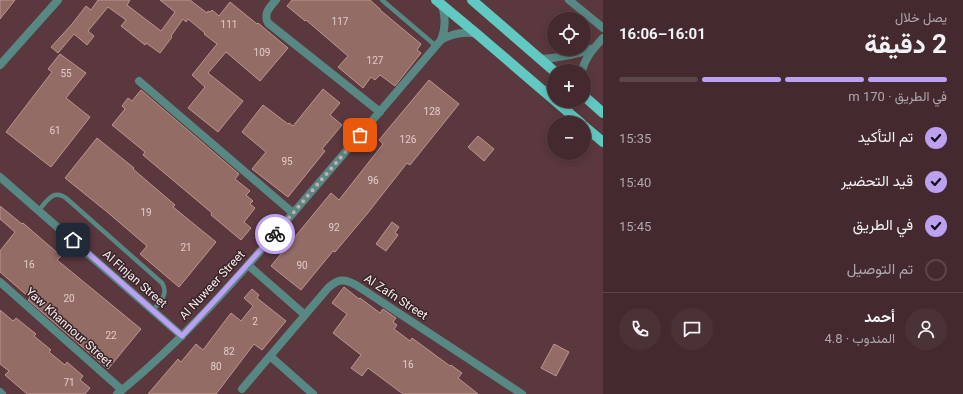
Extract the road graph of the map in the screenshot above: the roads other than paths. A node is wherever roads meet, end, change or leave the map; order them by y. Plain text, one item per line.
1 (58, 0) edge
2 (276, 0) edge
3 (382, 0) edge
4 (472, 0) edge
5 (569, 0) edge
6 (439, 2) edge
7 (603, 28) edge
8 (477, 34) junction
9 (603, 38) edge
10 (439, 43) junction
11 (594, 48) junction
12 (540, 59) junction
13 (585, 64) edge
14 (0, 65) edge
15 (547, 65) edge
16 (139, 81) dead end
17 (547, 93) edge
18 (591, 102) edge
19 (564, 108) edge
20 (380, 112) junction
21 (603, 113) edge
22 (573, 116) edge
23 (591, 132) edge
24 (603, 142) edge
25 (0, 177) edge
26 (39, 210) junction
27 (293, 213) junction
28 (248, 265) junction
29 (0, 282) edge
30 (153, 310) junction
31 (305, 315) junction
32 (182, 336) junction
33 (270, 356) junction
34 (242, 389) dead end
35 (119, 392) edge
36 (313, 394) edge
37 (522, 394) edge

1 - 14 street
2 - 20 street
3 - 10 lane
4 - 12 main road
5 - 7 street
6 - 8 main road
6 - 10 street, Al Nuweer Street
8 - 10 street, Al Nuweer Street
8 - 17 main road
9 - 11 street
10 - 20 street, Al Nuweer Street
11 - 12 street
11 - 13 street
12 - 15 main road
16 - 27 street
18 - 21 main road
19 - 22 main road
20 - 27 street, Al Nuweer Street
23 - 24 main road
25 - 26 street, Al Finjan Street
26 - 30 street, Al Finjan Street
26 - 30 lane
27 - 28 street, Al Nuweer Street
28 - 31 street
28 - 32 street, Al Nuweer Street
29 - 35 street, Yaw Khannour Street
30 - 32 street, Al Finjan Street
31 - 33 street, Al Zafn Street
31 - 37 street, Al Zafn Street
32 - 35 street, Al Nuweer Street
33 - 34 street, Al Zafn Street
33 - 36 street

